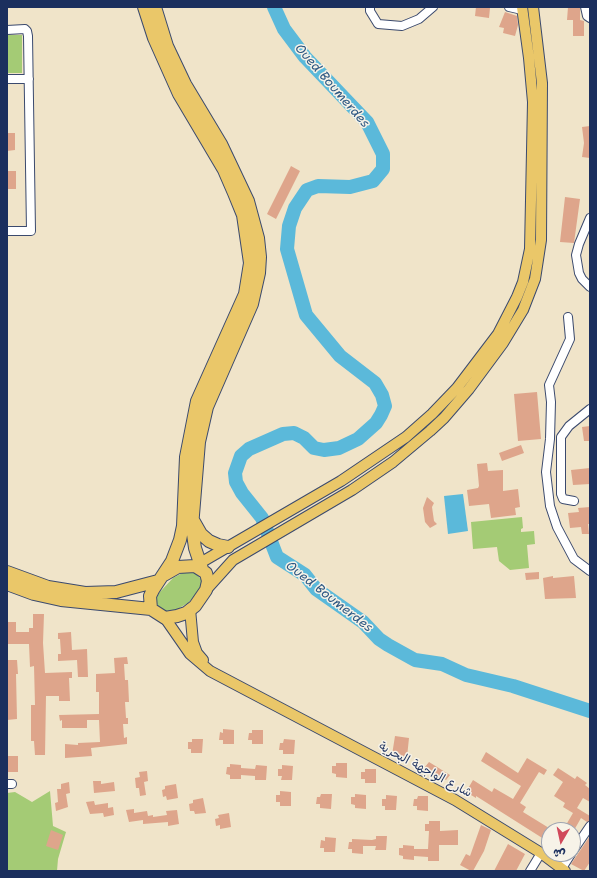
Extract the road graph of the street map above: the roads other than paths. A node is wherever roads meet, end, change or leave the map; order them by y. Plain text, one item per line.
1 (144, 7) edge
2 (155, 7) edge
3 (370, 7) edge
4 (433, 7) edge
5 (508, 7) edge
6 (533, 7) edge
7 (585, 7) edge
8 (522, 8) edge
9 (590, 18) edge
10 (7, 30) edge
11 (29, 78) junction
12 (7, 79) edge
13 (590, 218) edge
14 (7, 231) edge
15 (590, 287) edge
16 (568, 317) dead end
17 (590, 409) edge
18 (574, 501) dead end
19 (192, 516) junction
20 (228, 547) junction
21 (199, 566) junction
22 (590, 571) edge
23 (7, 572) edge
24 (161, 578) junction
25 (7, 584) edge
26 (206, 590) junction
27 (151, 609) junction
28 (190, 609) junction
29 (165, 618) junction
30 (267, 700) junction
31 (590, 826) edge
32 (581, 839) edge
33 (541, 853) joint
34 (553, 862) edge
35 (563, 870) edge
36 (530, 871) edge

1 - 24 highway
2 - 19 highway
3 - 4 street
5 - 8 street
6 - 26 main road
7 - 9 street
8 - 20 main road
10 - 11 street
11 - 12 street
11 - 14 street
13 - 15 street
16 - 22 street
17 - 18 street
19 - 20 highway
19 - 21 highway
20 - 21 main road
21 - 24 highway
21 - 26 highway
23 - 24 highway
24 - 27 highway
25 - 27 highway
26 - 28 highway
27 - 29 highway
28 - 29 highway
28 - 30 main road, شارع الواجهة البحرية
29 - 30 main road, شارع الواجهة البحرية
30 - 33 main road, شارع الواجهة البحرية
31 - 32 street
33 - 36 street
34 - 35 main road, شارع الواجهة البحرية

